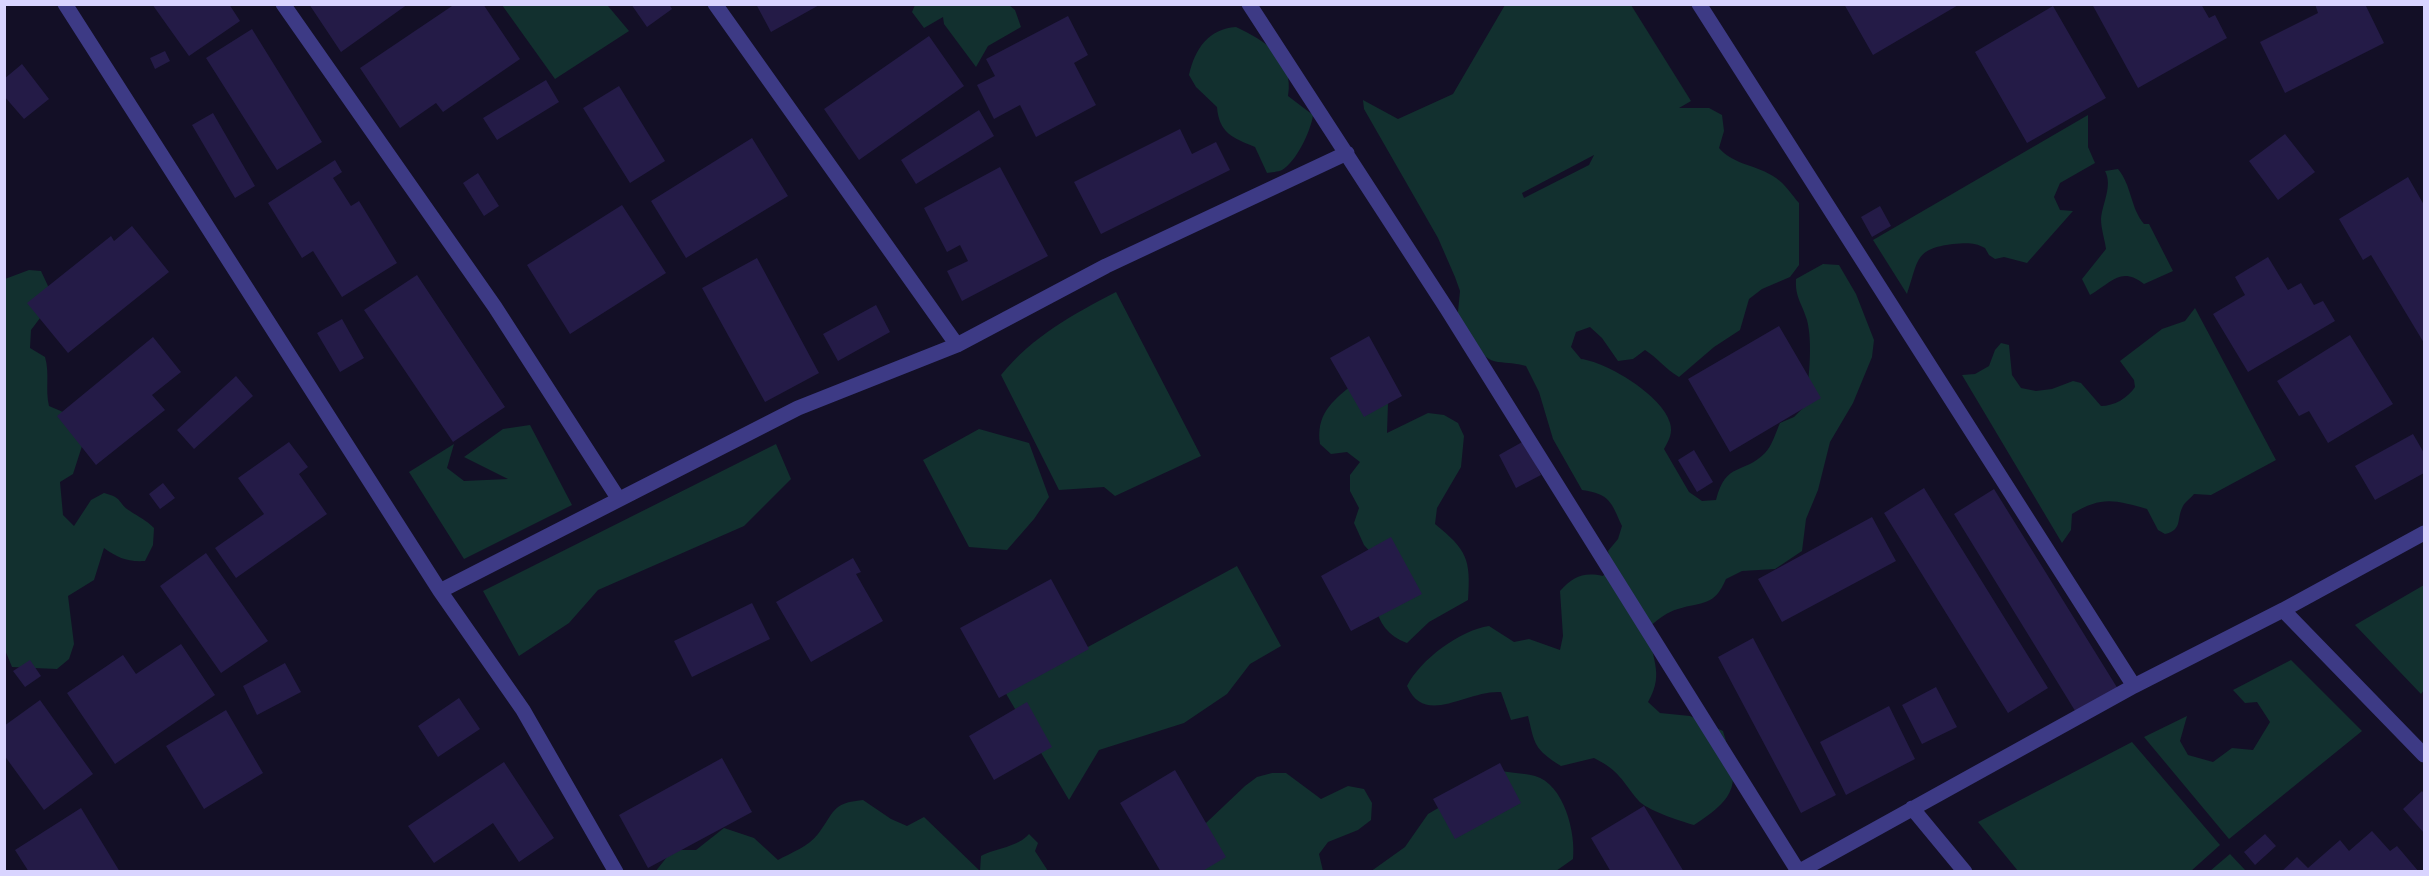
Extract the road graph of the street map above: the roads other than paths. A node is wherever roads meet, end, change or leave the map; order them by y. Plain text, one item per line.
1 (65, 4) edge
2 (283, 4) edge
3 (715, 4) edge
4 (1249, 4) edge
5 (1699, 4) edge
6 (1347, 153) junction
7 (957, 345) junction
8 (618, 498) junction
9 (2424, 533) edge
10 (440, 591) junction
11 (2283, 610) junction
12 (2134, 686) junction
13 (2424, 755) edge
14 (1912, 808) junction
15 (1798, 871) edge
16 (616, 872) edge
17 (1965, 872) edge

1 - 10 street
2 - 8 street
3 - 7 street
4 - 6 street
5 - 12 street
6 - 7 street
6 - 15 street
7 - 8 street
8 - 10 street
9 - 11 street
10 - 16 street
11 - 12 street
11 - 13 street
12 - 14 street
14 - 15 street
14 - 17 street

